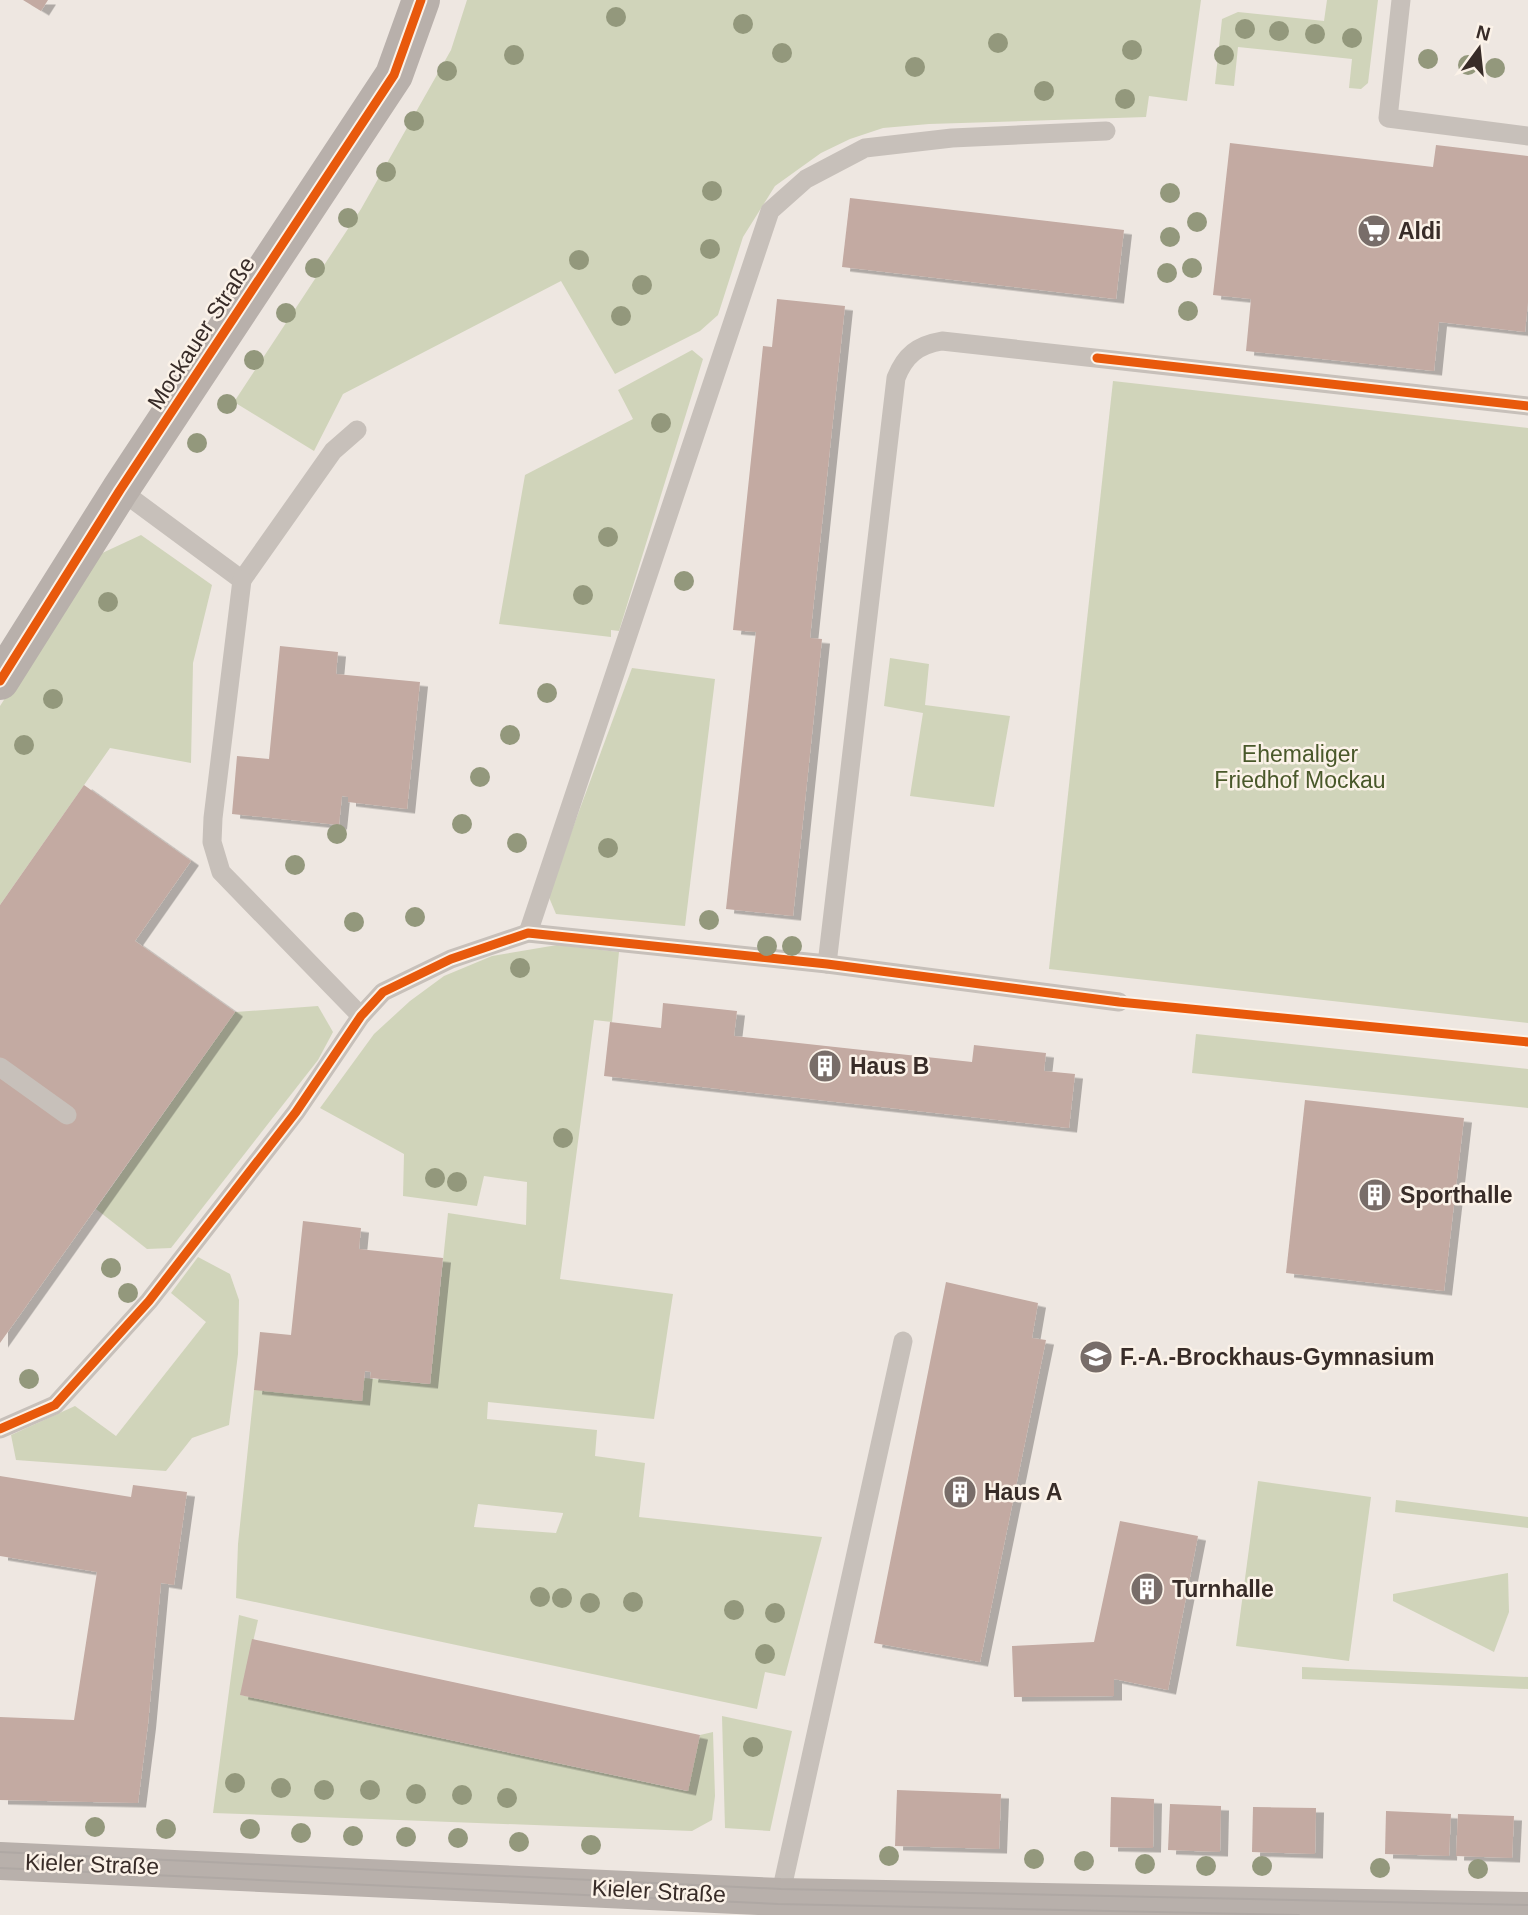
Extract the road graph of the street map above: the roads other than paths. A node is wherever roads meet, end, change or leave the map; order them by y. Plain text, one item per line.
1 (421, 0) edge
2 (1401, 0) edge
3 (1106, 131) dead end
4 (1528, 136) edge
5 (1528, 406) edge
6 (357, 430) dead end
7 (120, 490) junction
8 (242, 580) junction
9 (0, 681) edge
10 (528, 933) junction
11 (827, 964) junction
12 (1119, 1002) dead end
13 (361, 1016) junction
14 (0, 1068) edge
15 (67, 1115) dead end
16 (903, 1341) dead end
17 (0, 1429) edge
18 (0, 1861) edge
19 (780, 1897) junction
20 (1528, 1911) edge

1 - 7 main road, Mockauer Straße
2 - 4 lane
3 - 10 lane
5 - 11 lane
6 - 8 lane
7 - 8 lane
7 - 9 main road, Mockauer Straße
8 - 13 lane
10 - 11 lane
10 - 13 lane
11 - 12 lane
13 - 17 lane
14 - 15 lane
16 - 19 lane
18 - 19 main road, Kieler Straße
19 - 20 main road, Kieler Straße

